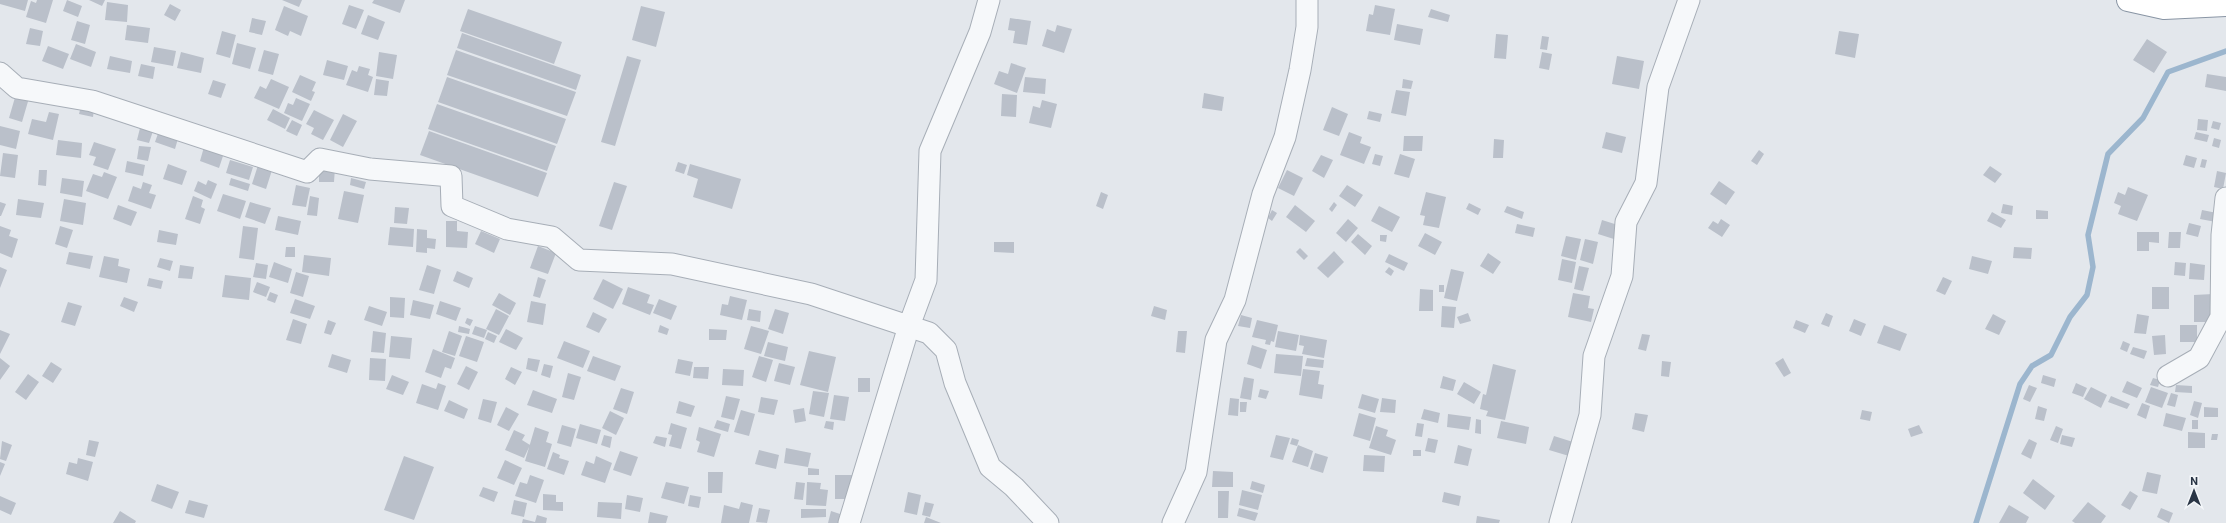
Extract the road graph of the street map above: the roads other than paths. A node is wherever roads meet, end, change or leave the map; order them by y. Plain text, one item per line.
1 (989, 0) edge
2 (1307, 0) edge
3 (1689, 0) edge
4 (2128, 0) edge
5 (2226, 5) edge
6 (0, 73) edge
7 (2226, 198) edge
8 (2224, 319) edge
9 (909, 326) junction
10 (2168, 376) dead end
11 (849, 523) edge
12 (1048, 523) edge
13 (1172, 523) edge
14 (1560, 523) edge

1 - 9 street
2 - 13 street
3 - 14 street
4 - 5 highway
6 - 9 street
7 - 8 street
8 - 10 street
9 - 11 street
9 - 12 street

